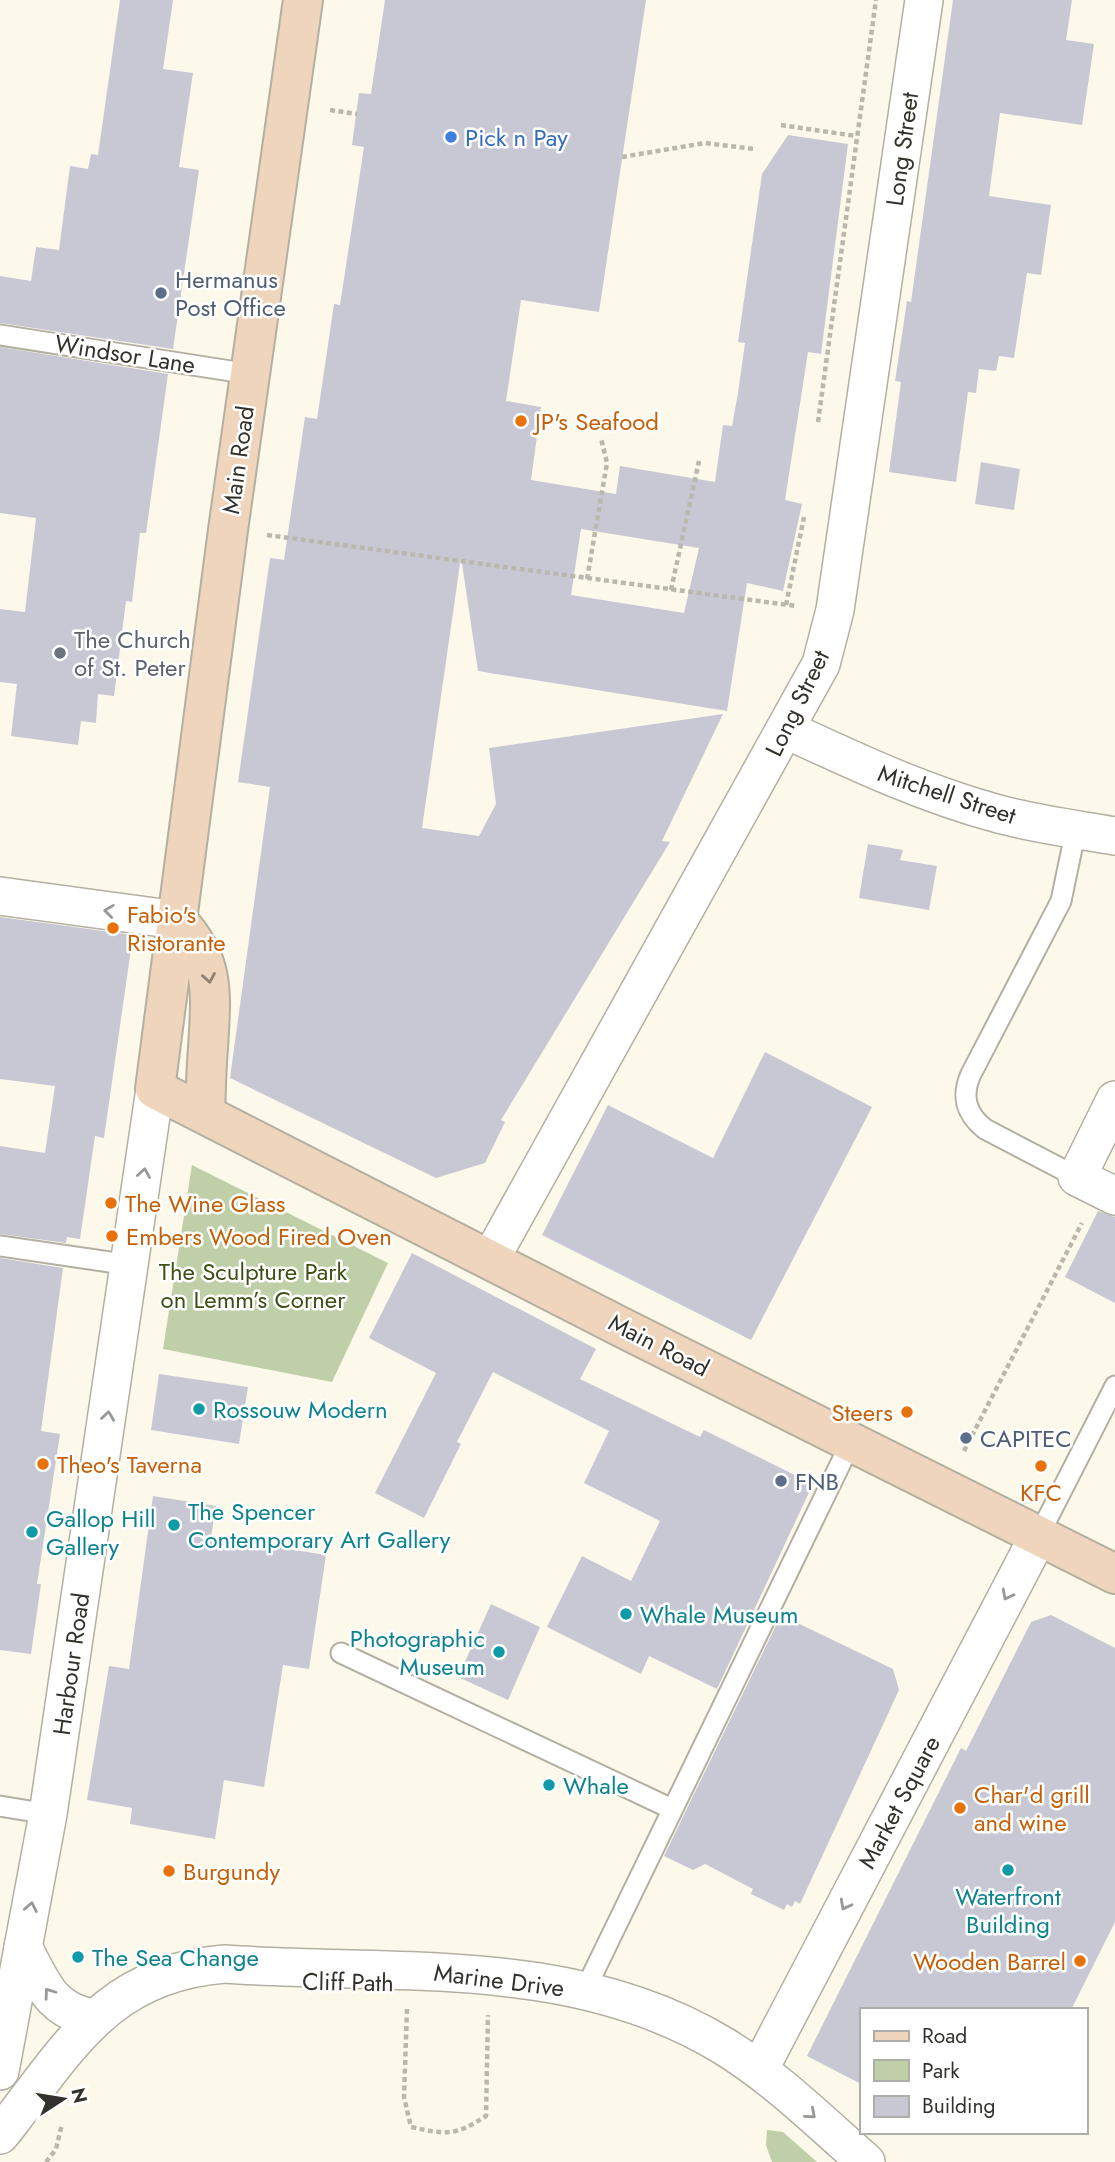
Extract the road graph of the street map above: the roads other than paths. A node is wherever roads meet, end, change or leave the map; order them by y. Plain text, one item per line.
1 (303, 0) edge
2 (924, 0) edge
3 (0, 335) edge
4 (250, 374) junction
5 (786, 730) junction
6 (1076, 829) junction
7 (1115, 836) edge
8 (0, 897) edge
9 (177, 920) junction
10 (155, 1089) junction
11 (1115, 1100) edge
12 (205, 1114) junction
13 (1098, 1187) edge
14 (0, 1246) edge
15 (491, 1258) junction
16 (130, 1265) junction
17 (1115, 1386) edge
18 (852, 1440) junction
19 (1039, 1535) junction
20 (1115, 1574) edge
21 (341, 1653) dead end
22 (0, 1806) edge
23 (673, 1809) junction
24 (48, 1814) junction
25 (23, 1947) junction
26 (584, 1992) junction
27 (93, 2018) junction
28 (759, 2070) junction
29 (0, 2071) edge
30 (0, 2135) edge
31 (866, 2162) edge

1 - 4 main road, Main Road
2 - 5 street, Long Street
3 - 4 lane, Windsor Lane
4 - 9 main road, Main Road
5 - 6 street, Mitchell Street
5 - 15 street, Long Street
6 - 7 street, Mitchell Street
6 - 13 lane
9 -> 8 street
9 - 10 main road, Main Road
9 -> 12 main road
10 - 12 main road, Main Road
16 -> 10 street, Harbour Road
11 - 13 street
12 - 15 main road, Main Road
14 - 16 lane
15 - 18 main road, Main Road
24 -> 16 street, Harbour Road
17 - 19 lane
18 - 19 main road, Main Road
18 - 23 lane
19 - 20 main road, Main Road
19 -> 28 street, Market Square
21 - 23 lane
22 - 24 lane
23 - 26 lane
25 -> 24 street, Harbour Road
27 -> 25 street
25 - 29 street, Harbour Road
26 - 27 street, Marine Drive
26 - 28 street, Marine Drive
27 - 30 street, Marine Drive
28 -> 31 street, Marine Drive

